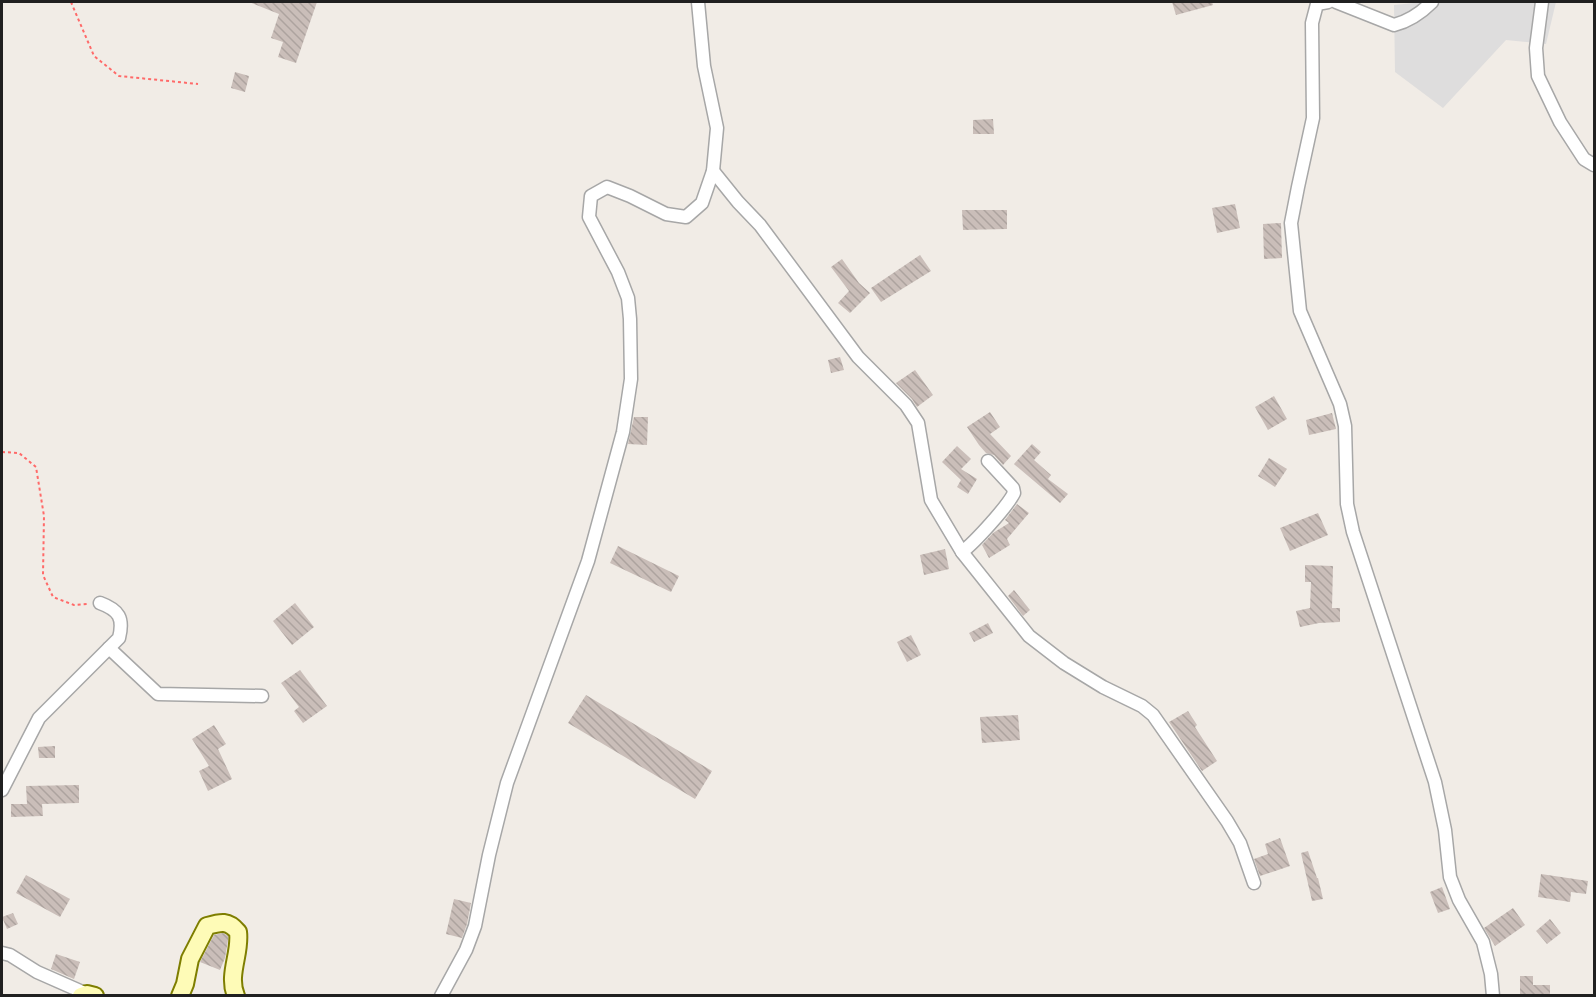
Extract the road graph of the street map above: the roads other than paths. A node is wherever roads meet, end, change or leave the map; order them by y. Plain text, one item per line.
1 (698, 2) edge
2 (1328, 2) edge
3 (1336, 2) edge
4 (1432, 2) edge
5 (1542, 2) edge
6 (1594, 165) edge
7 (713, 171) junction
8 (988, 461) dead end
9 (962, 552) junction
10 (100, 603) road end
11 (109, 648) junction
12 (262, 696) dead end
13 (2, 790) edge
14 (1254, 883) dead end
15 (2, 953) edge
16 (88, 995) edge
17 (180, 996) edge
18 (236, 996) edge
19 (441, 996) edge
20 (1493, 996) edge

1 - 7 street
2 - 20 street
3 - 4 street
5 - 6 street
7 - 9 street
7 - 19 street
8 - 9 street
9 - 14 street
10 - 11 street
11 - 12 street
11 - 13 street
15 - 16 street
17 - 18 street

